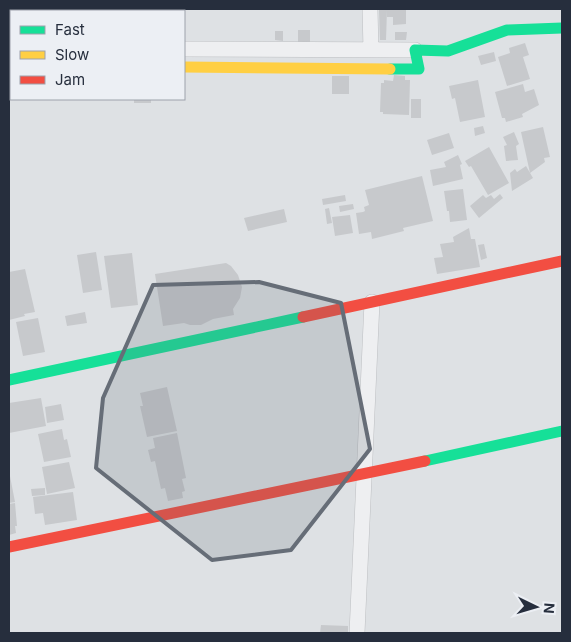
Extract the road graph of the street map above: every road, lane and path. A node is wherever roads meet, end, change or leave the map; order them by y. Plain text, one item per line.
1 (370, 9) edge
2 (562, 28) edge
3 (185, 49) edge
4 (371, 50) junction
5 (415, 50) junction
6 (185, 67) edge
7 (562, 260) edge
8 (372, 302) junction
9 (9, 380) edge
10 (562, 431) edge
11 (365, 474) junction
12 (9, 547) edge
13 (357, 633) edge

1 - 4 street
2 - 5 street
3 - 4 street
4 - 5 street
5 - 6 street
7 - 8 street
8 - 9 street
8 - 11 street
10 - 11 street
11 - 12 street
11 - 13 street

